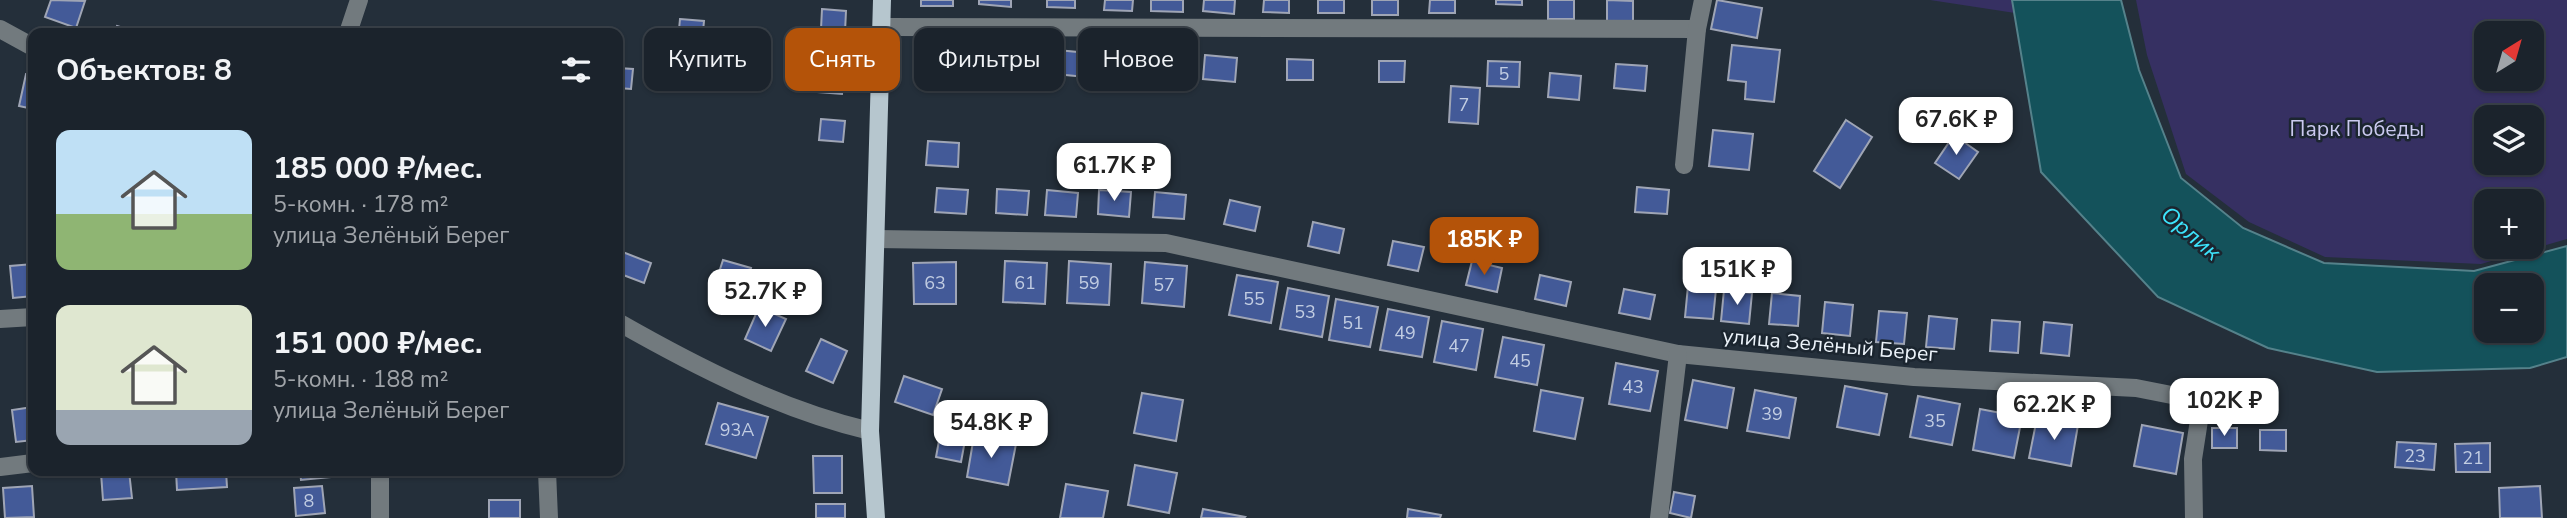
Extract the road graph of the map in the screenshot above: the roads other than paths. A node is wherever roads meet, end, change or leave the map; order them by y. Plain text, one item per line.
1 (359, 0) edge
2 (882, 0) edge
3 (1703, 0) edge
4 (881, 27) junction
5 (350, 28) edge
6 (0, 29) edge
7 (1697, 29) junction
8 (28, 44) edge
9 (1684, 165) dead end
10 (876, 239) junction
11 (28, 317) edge
12 (0, 319) edge
13 (623, 324) edge
14 (1678, 354) junction
15 (870, 432) junction
16 (28, 464) edge
17 (0, 467) edge
18 (380, 476) edge
19 (547, 476) edge
20 (380, 518) edge
21 (549, 518) edge
22 (876, 518) edge
23 (1659, 518) edge
24 (2194, 518) edge

1 - 5 street
2 - 4 main road
3 - 7 street
4 - 7 street
4 - 10 main road
6 - 8 street
7 - 9 street
10 - 14 street, улица Зелёный Берег
10 - 15 main road
11 - 12 street
13 - 15 street
14 - 23 street
14 - 24 street, улица Зелёный Берег
15 - 22 main road
16 - 17 street
18 - 20 street
19 - 21 street

